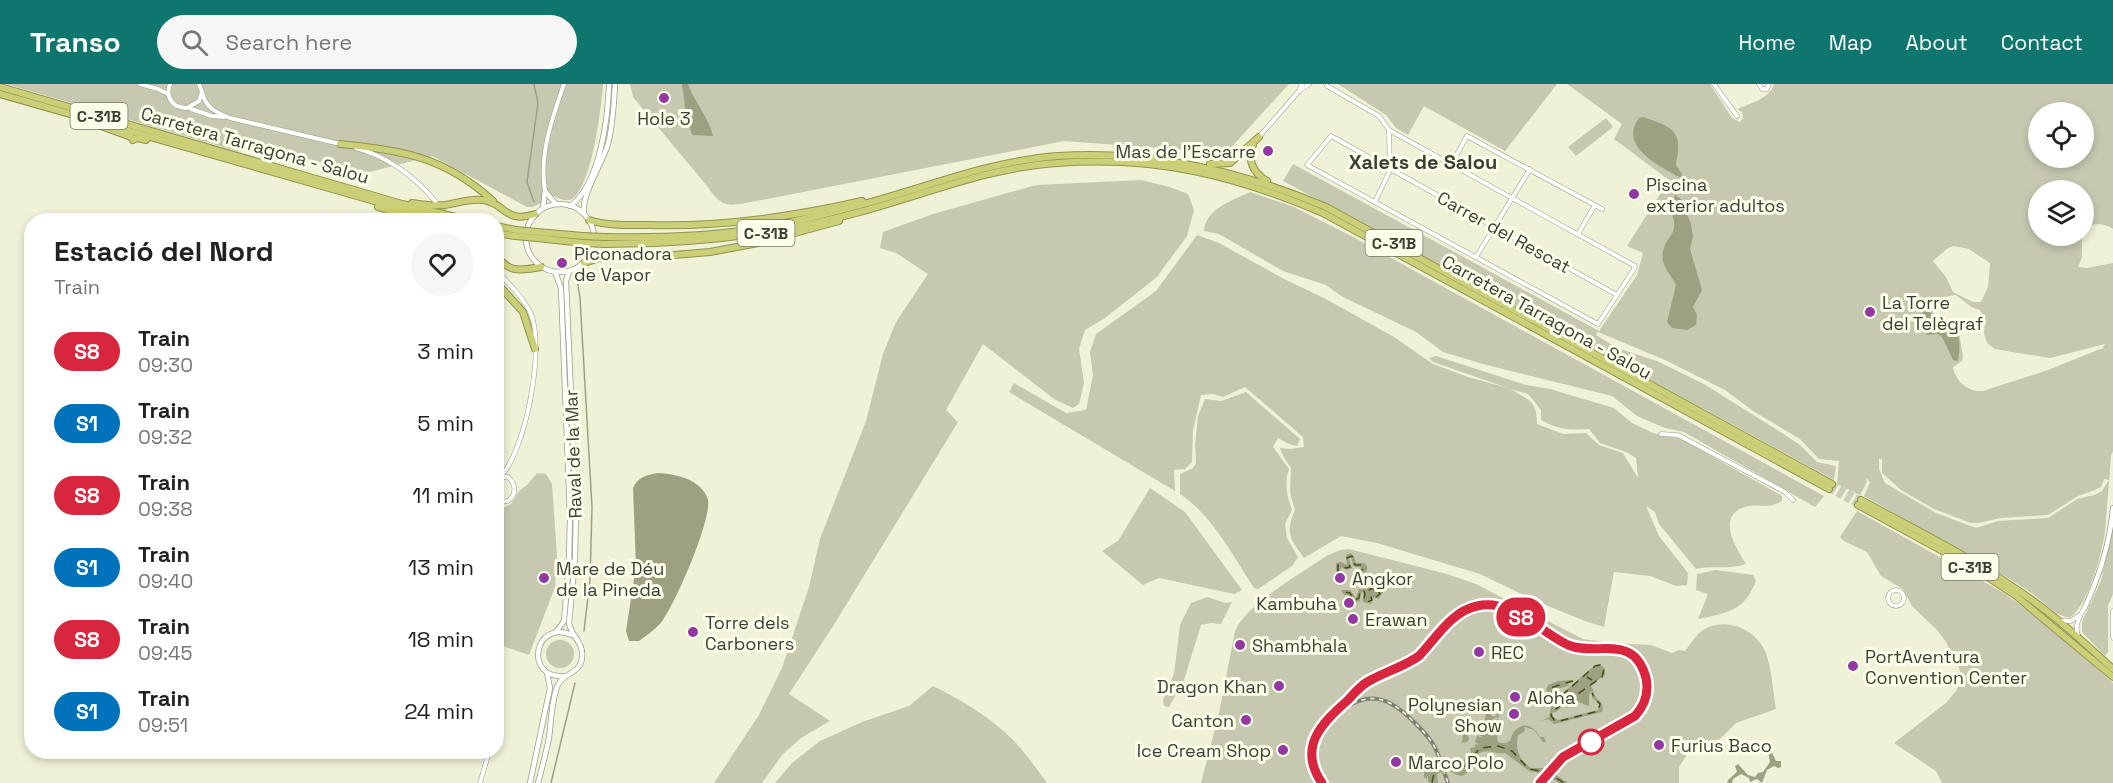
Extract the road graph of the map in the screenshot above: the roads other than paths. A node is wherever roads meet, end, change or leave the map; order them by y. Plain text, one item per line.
1 (140, 84) edge
2 (170, 84) edge
3 (200, 84) edge
4 (564, 84) edge
5 (609, 84) edge
6 (615, 84) edge
7 (1302, 84) edge
8 (1309, 84) edge
9 (1319, 84) edge
10 (1714, 84) edge
11 (1759, 84) edge
12 (1769, 84) edge
13 (1326, 85) edge
14 (0, 87) edge
15 (1299, 91) junction
16 (202, 92) junction
17 (0, 94) edge
18 (168, 94) junction
19 (187, 108) junction
20 (1737, 116) dead end
21 (230, 118) junction
22 (1389, 130) junction
23 (1259, 137) junction
24 (340, 144) junction
25 (1168, 161) junction
26 (1451, 165) junction
27 (1530, 169) junction
28 (1390, 170) junction
29 (337, 188) junction
30 (915, 188) junction
31 (1287, 190) junction
32 (544, 191) junction
33 (922, 193) junction
34 (1512, 198) junction
35 (436, 202) tunnel mouth
36 (1374, 202) junction
37 (556, 204) junction
38 (1595, 205) junction
39 (570, 206) junction
40 (378, 207) junction
41 (543, 208) junction
42 (1602, 209) dead end
43 (397, 213) edge
44 (402, 213) edge
45 (418, 213) edge
46 (439, 213) tunnel mouth
47 (507, 213) junction
48 (535, 214) junction
49 (586, 217) junction
50 (1494, 227) junction
51 (504, 229) edge
52 (504, 233) edge
53 (515, 233) junction
54 (1578, 234) junction
55 (605, 241) junction
56 (1476, 257) junction
57 (504, 263) edge
58 (584, 263) junction
59 (541, 267) junction
60 (569, 272) junction
61 (555, 273) junction
62 (504, 280) edge
63 (504, 291) edge
64 (1617, 295) junction
65 (535, 349) junction
66 (1661, 434) dead end
67 (511, 462) junction
68 (504, 470) edge
69 (504, 478) edge
70 (511, 480) junction
71 (1793, 500) dead end
72 (504, 501) edge
73 (2113, 508) edge
74 (1897, 606) joint
75 (2085, 607) junction
76 (2113, 611) edge
77 (2057, 620) junction
78 (556, 632) junction
79 (574, 636) junction
80 (2113, 638) edge
81 (2082, 641) junction
82 (2112, 667) edge
83 (548, 673) junction
84 (565, 676) junction
85 (2113, 676) edge
86 (487, 759) edge
87 (480, 783) edge
88 (530, 783) edge
89 (538, 783) edge

1 - 18 street
2 - 18 street
3 - 16 street
4 - 32 street
5 - 39 street
6 - 49 street
7 - 15 street
8 - 15 street
9 - 13 street
10 - 20 street
11 - 12 street
13 - 22 street
14 - 29 highway, Carretera Tarragona - Salou / C-31B
15 - 23 street
16 - 19 street
16 - 21 street
17 - 29 highway, Carretera Tarragona - Salou / C-31B
18 - 19 street
19 - 21 street
21 - 24 street
22 - 26 street
22 - 28 street
23 - 25 highway
23 - 31 highway
24 - 35 street
24 - 47 highway
25 - 30 highway, Carretera Tarragona - Salou / C-31B
25 - 31 highway, Carretera Tarragona - Salou / C-31B
26 - 27 street
26 - 34 street
27 - 34 street
27 - 38 street
28 - 36 street
28 - 36 street, Carrer del Rescat
28 - 50 street, Carrer del Rescat
29 - 40 highway
29 - 45 highway, Carretera Tarragona - Salou / C-31B
29 - 46 highway, Carretera Tarragona - Salou / C-31B
29 - 47 highway
30 - 49 highway
30 - 55 highway, Carretera Tarragona - Salou / C-31B
31 - 33 highway, Carretera Tarragona - Salou / C-31B
32 - 37 street
32 - 41 street
33 - 55 highway, Carretera Tarragona - Salou / C-31B
33 - 58 highway
34 - 50 street
34 - 54 street
36 - 56 street
37 - 39 street
37 - 41 street
38 - 42 street
38 - 54 street
39 - 49 street
40 - 43 highway
40 - 44 highway
41 - 48 street
47 - 48 highway
48 - 59 street
49 - 58 street
50 - 56 street
50 - 64 street, Carrer del Rescat
51 - 53 highway, C-31B
52 - 53 highway, C-31B
53 - 55 highway, Carretera Tarragona - Salou / C-31B, bridge
54 - 64 street
56 - 64 street
57 - 59 highway
58 - 60 street
59 - 61 street
60 - 61 street
60 - 79 street, Raval de la Mar
61 - 78 street, Raval de la Mar
62 - 65 street
63 - 65 highway
65 - 67 street
66 - 71 street
67 - 68 street
67 - 70 street
69 - 70 street
70 - 72 street
73 - 75 street
74 - 74 street
75 - 77 street
75 - 81 street
76 - 80 street
77 - 81 highway, C-31B
77 - 85 highway, C-31B
78 - 79 street
78 - 83 street, Raval de la Mar
79 - 84 street, Raval de la Mar
81 - 82 highway, C-31B
83 - 84 street
83 - 88 street, Raval de la Mar
84 - 89 street, Raval de la Mar
86 - 87 street

